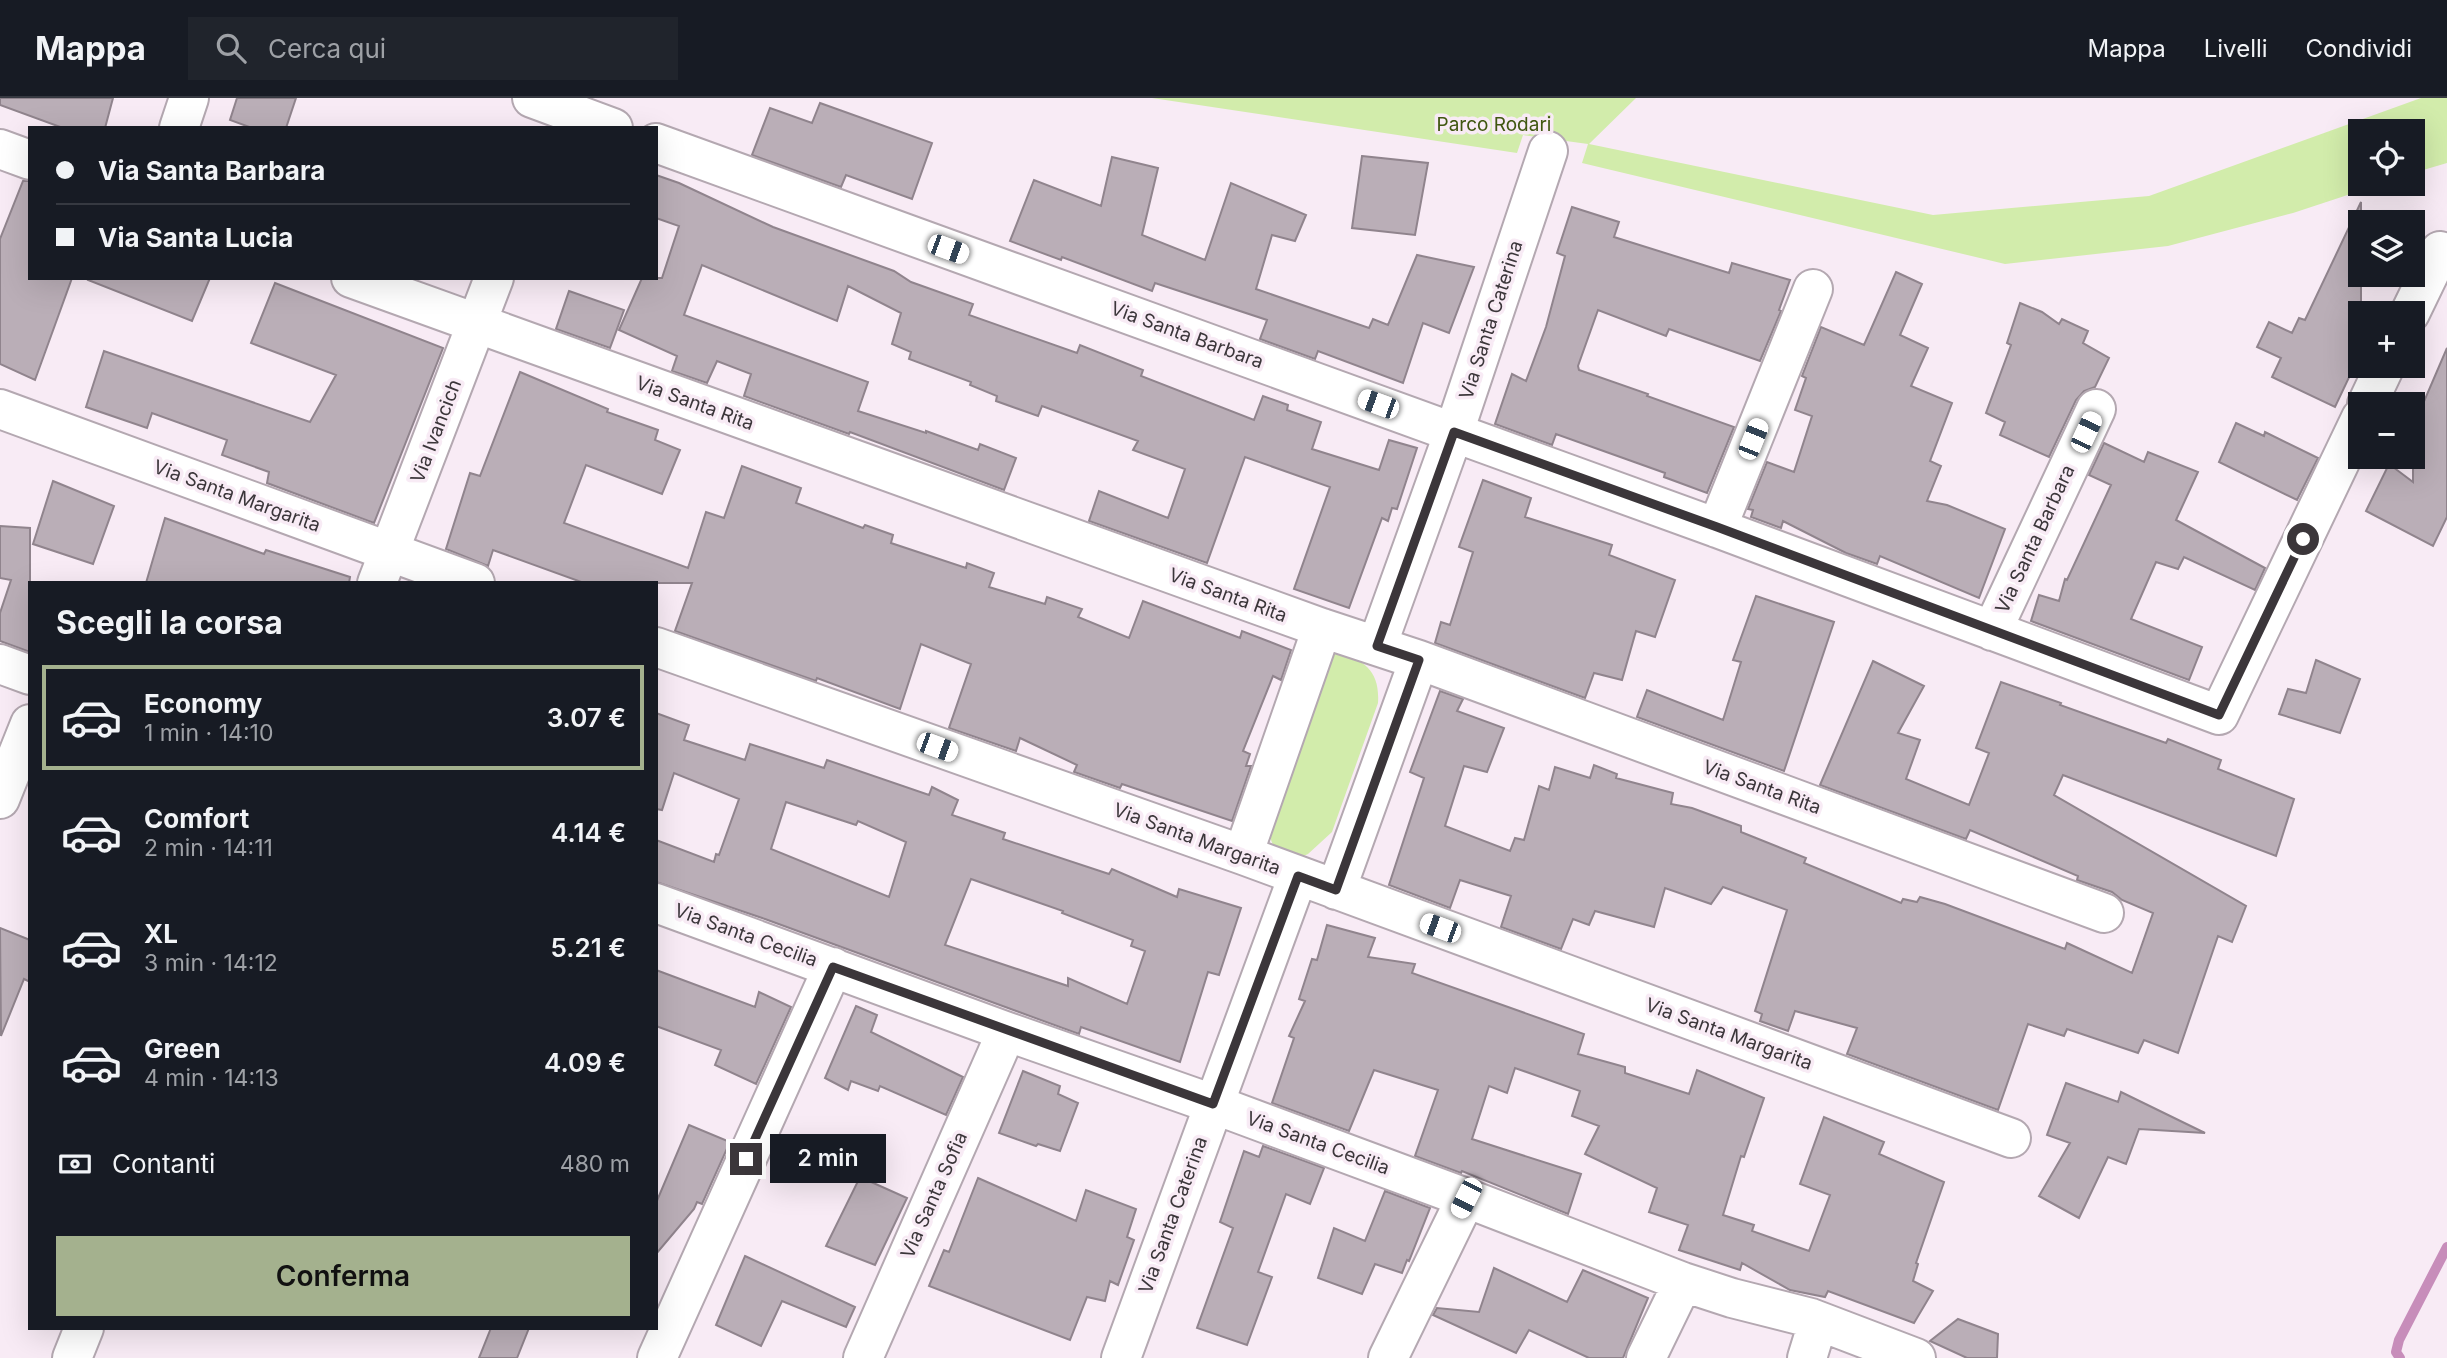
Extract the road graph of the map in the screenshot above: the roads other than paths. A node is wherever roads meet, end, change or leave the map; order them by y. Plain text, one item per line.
1 (189, 98) edge
2 (549, 108) edge
3 (180, 126) edge
4 (607, 126) edge
5 (658, 145) edge
6 (0, 149) edge
7 (1548, 151) dead end
8 (28, 159) edge
9 (2440, 251) dead end
10 (356, 280) edge
11 (493, 280) edge
12 (1813, 289) dead end
13 (2416, 301) edge
14 (477, 324) junction
15 (0, 409) edge
16 (2096, 409) dead end
17 (1454, 432) junction
18 (2348, 445) edge
19 (1717, 527) junction
20 (383, 567) edge
21 (464, 581) edge
22 (1322, 628) junction
23 (1992, 631) junction
24 (1377, 646) junction
25 (658, 648) edge
26 (1419, 660) junction
27 (0, 664) edge
28 (28, 674) edge
29 (28, 729) edge
30 (0, 799) edge
31 (1243, 855) junction
32 (1298, 876) junction
33 (1336, 890) junction
34 (658, 904) edge
35 (2105, 914) dead end
36 (833, 967) junction
37 (1004, 1031) junction
38 (1213, 1104) junction
39 (2011, 1138) dead end
40 (1466, 1198) junction
41 (1683, 1282) junction
42 (1811, 1318) junction
43 (83, 1330) edge
44 (72, 1358) edge
45 (657, 1358) edge
46 (863, 1358) edge
47 (1121, 1358) edge
48 (1388, 1358) edge
49 (1646, 1358) edge
50 (1807, 1358) edge
51 (1916, 1358) edge

1 - 3 street
2 - 4 street
5 - 17 street, Via Santa Barbara
6 - 8 street
7 - 17 street, Via Santa Caterina
9 - 13 street
10 - 14 street, Via Santa Rita
11 - 14 street, Via Ivancich
12 - 19 street
14 - 20 street, Via Ivancich
14 - 22 street, Via Santa Rita
15 - 20 street, Via Santa Margarita
16 - 23 street, Via Santa Barbara
17 - 19 street, Via Santa Barbara
17 - 24 street, Via Santa Caterina
18 - 23 street, Via Santa Barbara
19 - 23 street, Via Santa Barbara
20 - 21 street, Via Santa Margarita
22 - 24 street, Via Santa Rita
22 - 31 street
24 - 26 street, Via Santa Rita
25 - 31 street, Via Santa Margarita
26 - 33 street
26 - 35 street, Via Santa Rita
27 - 28 street
29 - 30 street
31 - 32 street, Via Santa Margarita
32 - 33 street, Via Santa Margarita
32 - 38 street, Via Santa Caterina
33 - 39 street, Via Santa Margarita
34 - 36 street, Via Santa Cecilia
36 - 37 street, Via Santa Cecilia
36 - 45 street
37 - 38 street, Via Santa Cecilia
37 - 46 street, Via Santa Sofia
38 - 40 street, Via Santa Cecilia
38 - 47 street, Via Santa Caterina
40 - 41 street, Via Santa Cecilia
40 - 48 street
41 - 42 street, Via Santa Cecilia
41 - 49 street
42 - 50 street
42 - 51 street, Via Santa Cecilia
43 - 44 street

